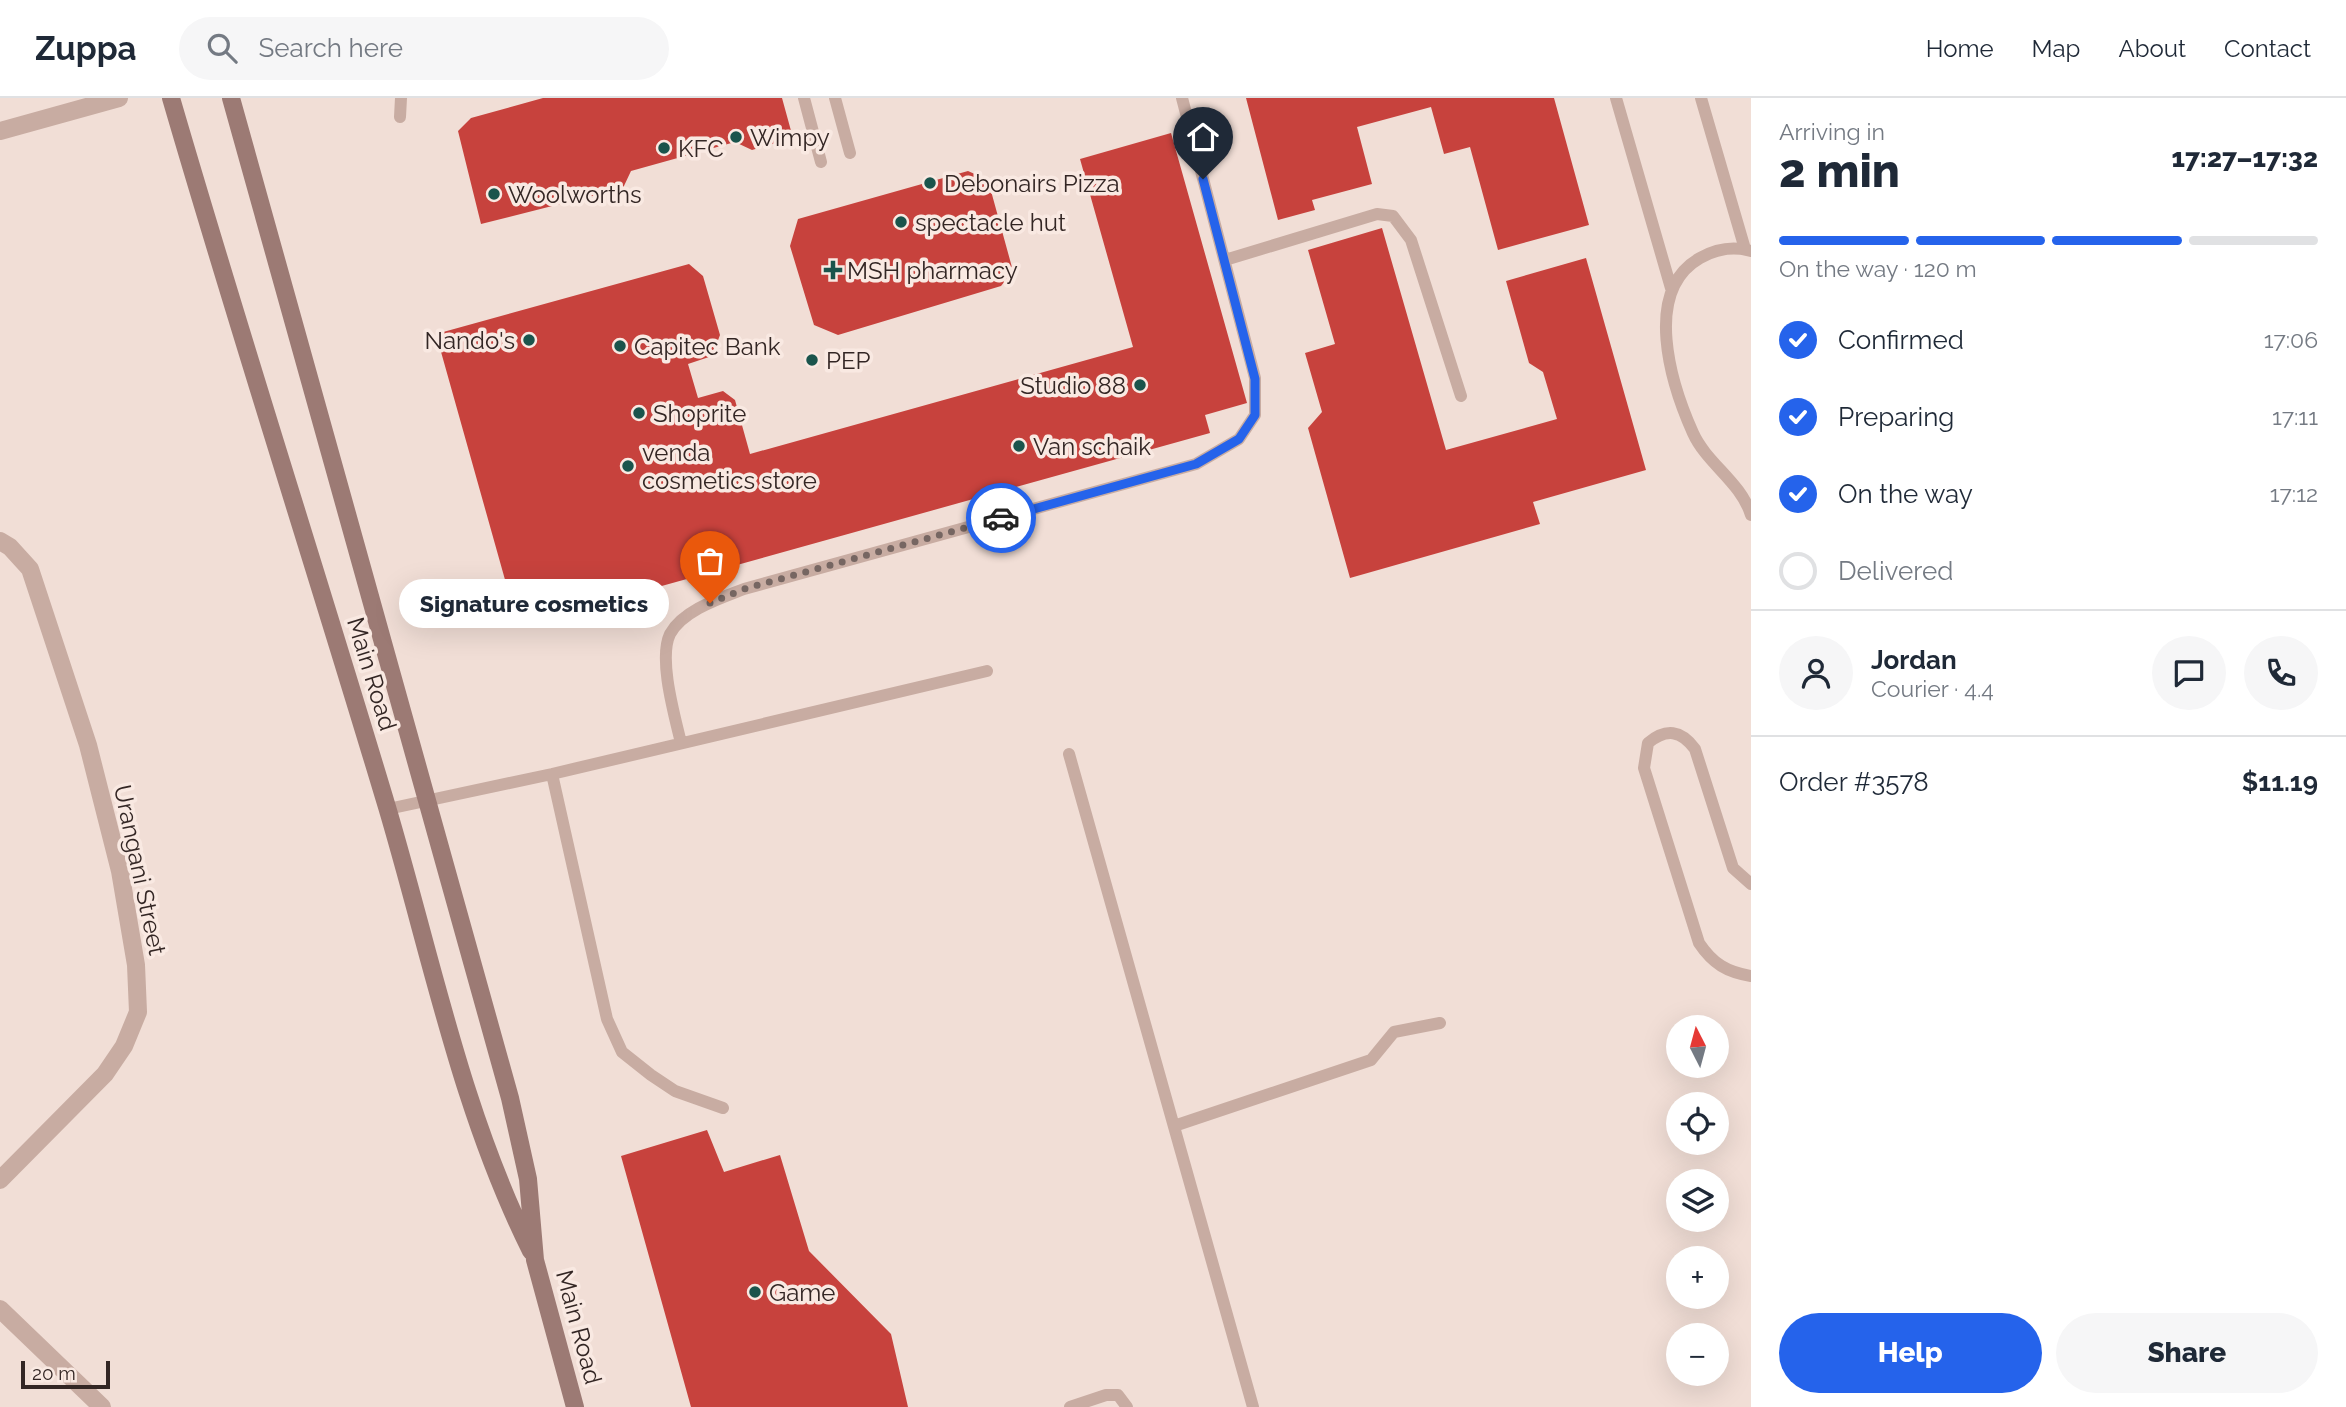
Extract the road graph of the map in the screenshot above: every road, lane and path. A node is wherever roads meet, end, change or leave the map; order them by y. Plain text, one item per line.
1 (119, 98) edge
2 (171, 98) edge
3 (231, 98) edge
4 (401, 98) edge
5 (804, 98) edge
6 (835, 98) edge
7 (1182, 98) edge
8 (1616, 98) edge
9 (1701, 98) edge
10 (400, 117) dead end
11 (0, 131) edge
12 (849, 153) dead end
13 (821, 162) dead end
14 (1748, 250) edge
15 (1225, 260) junction
16 (1671, 288) junction
17 (1461, 396) dead end
18 (1749, 497) edge
19 (1751, 515) edge
20 (0, 541) edge
21 (987, 671) dead end
22 (681, 743) junction
23 (1069, 754) dead end
24 (552, 774) junction
25 (428, 800) junction
26 (388, 810) junction
27 (1751, 884) edge
28 (1751, 976) edge
29 (1440, 1023) dead end
30 (723, 1108) dead end
31 (1174, 1126) junction
32 (0, 1180) edge
33 (535, 1260) junction
34 (0, 1308) edge
35 (102, 1407) edge
36 (575, 1407) edge
37 (1070, 1407) edge
38 (1127, 1407) edge
39 (1253, 1407) edge

1 - 11 street
2 - 26 main road, Main Road
3 - 25 main road, Main Road
4 - 10 lane
5 - 13 lane
6 - 12 lane
7 - 15 lane
8 - 16 lane
9 - 14 lane
14 - 16 lane
15 - 17 lane
15 - 22 lane
16 - 18 lane
18 - 19 lane
20 - 32 street, Urangani Street
21 - 22 lane
22 - 24 lane
23 - 31 lane
24 - 25 lane
24 - 30 lane
25 - 26 lane
25 - 33 main road, Main Road
26 - 33 main road, Main Road
27 - 28 lane
29 - 31 lane
31 - 39 lane
33 - 36 main road, Main Road
34 - 35 street
37 - 38 lane

